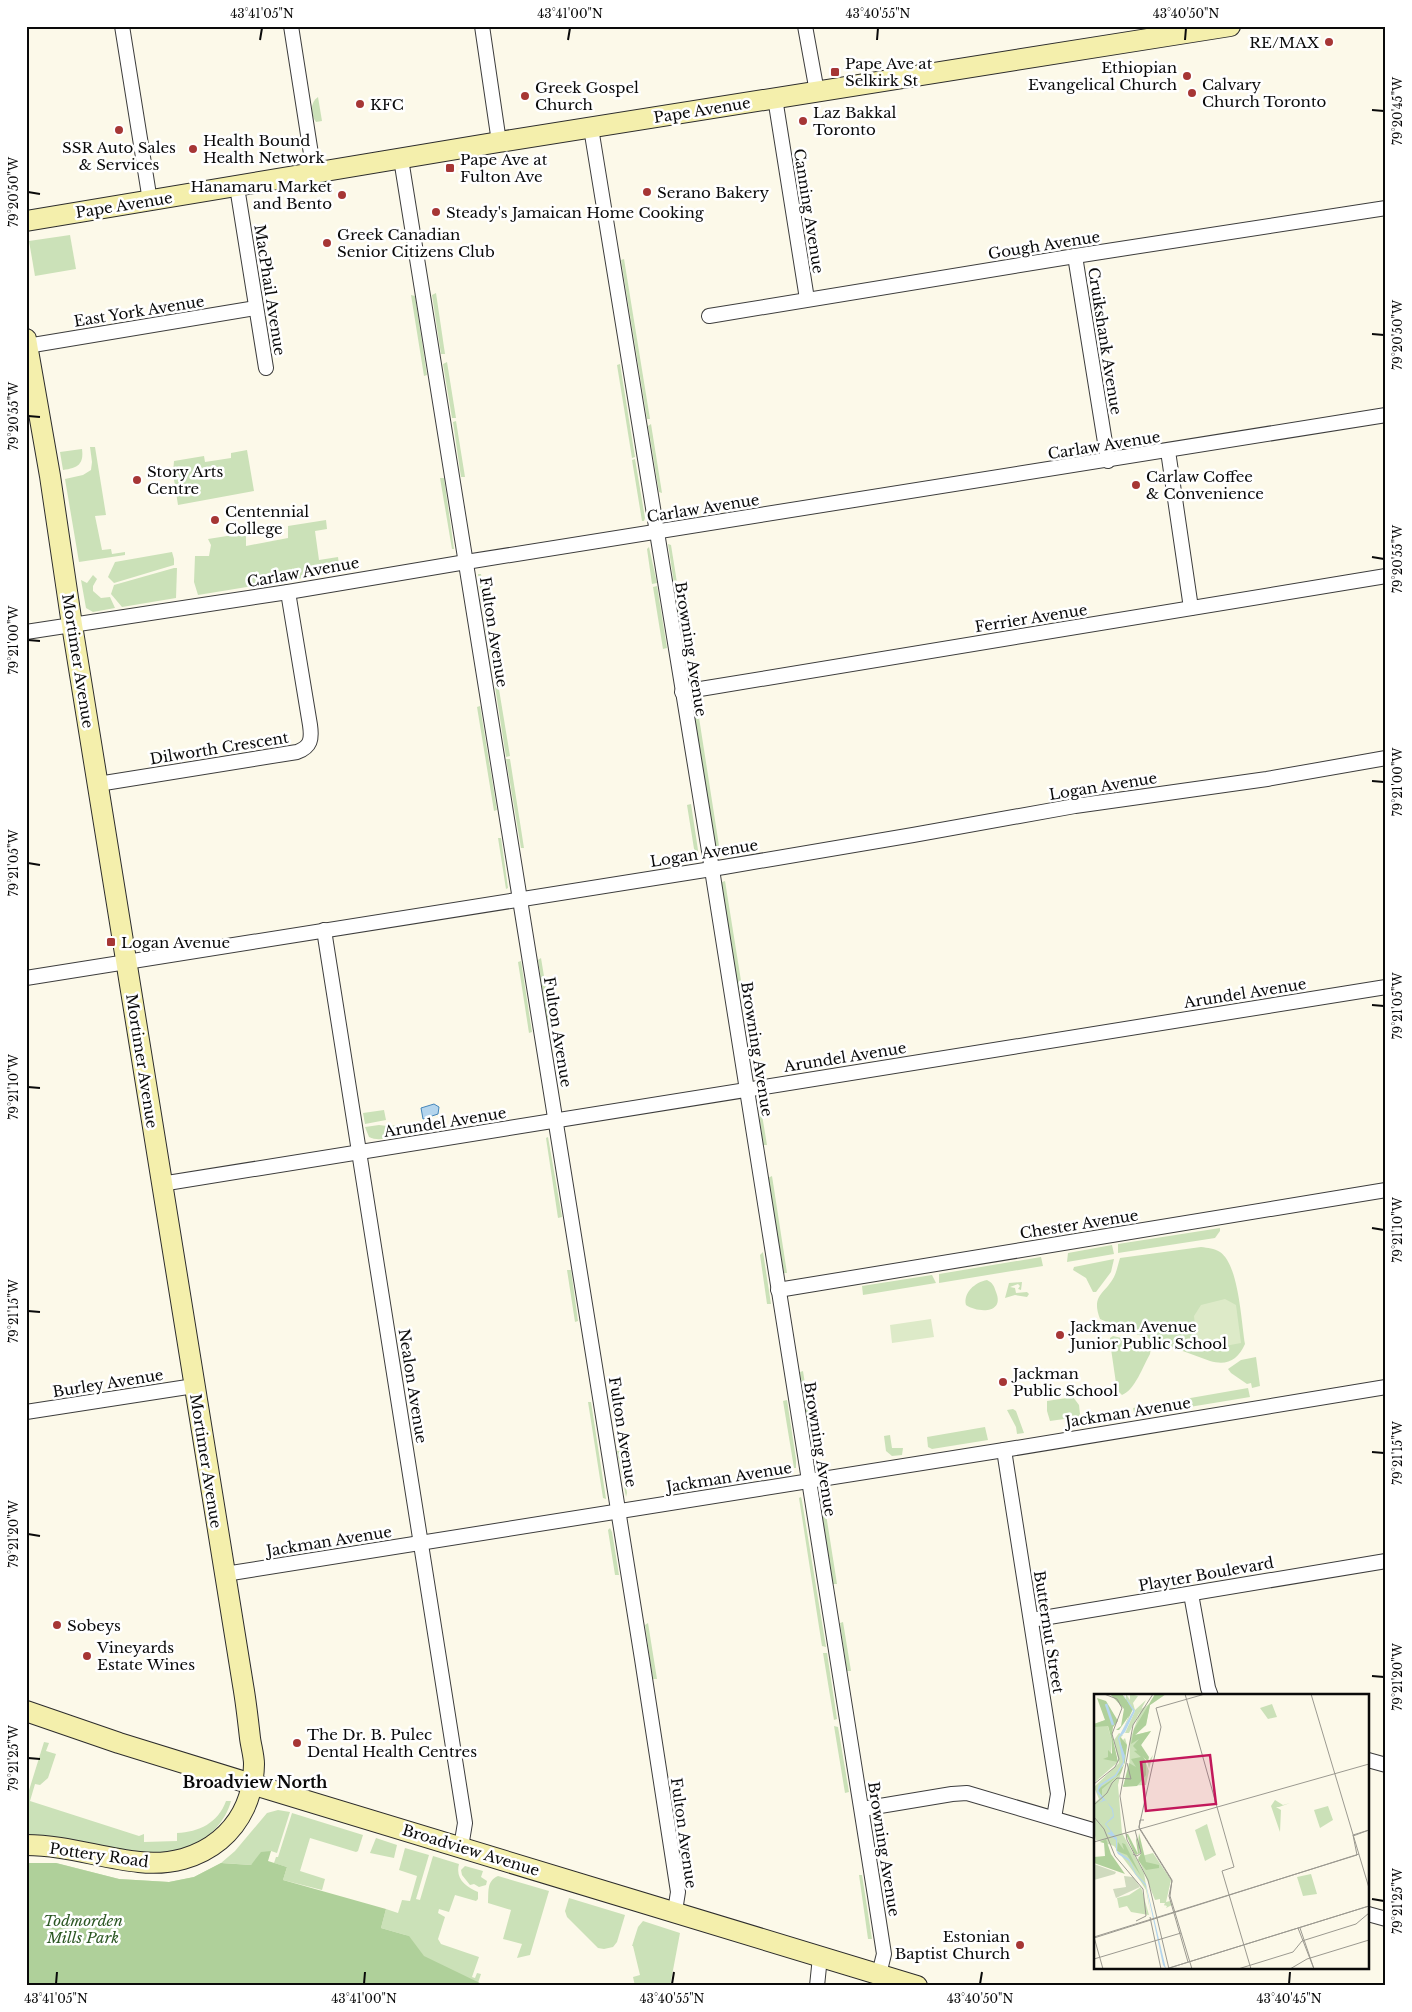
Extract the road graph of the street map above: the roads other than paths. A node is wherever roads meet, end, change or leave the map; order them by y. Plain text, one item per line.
1 (122, 26) edge
2 (291, 26) edge
3 (482, 26) edge
4 (805, 26) edge
5 (1217, 27) edge
6 (817, 92) junction
7 (775, 98) junction
8 (591, 128) junction
9 (500, 142) junction
10 (401, 159) junction
11 (314, 173) junction
12 (236, 187) junction
13 (150, 201) junction
14 (1386, 208) edge
15 (26, 221) edge
16 (1075, 256) junction
17 (807, 299) junction
18 (256, 308) junction
19 (709, 316) dead end
20 (27, 342) edge
21 (266, 368) dead end
22 (1386, 416) edge
23 (1168, 451) junction
24 (1108, 461) junction
25 (656, 533) junction
26 (466, 562) junction
27 (1386, 576) edge
28 (288, 592) junction
29 (1191, 608) junction
30 (72, 625) junction
31 (26, 632) edge
32 (682, 692) junction
33 (1386, 758) edge
34 (98, 784) junction
35 (711, 868) junction
36 (520, 900) junction
37 (324, 930) junction
38 (126, 962) junction
39 (26, 978) edge
40 (1386, 987) edge
41 (747, 1090) junction
42 (556, 1121) junction
43 (359, 1152) junction
44 (161, 1184) junction
45 (1386, 1190) edge
46 (778, 1290) junction
47 (194, 1386) junction
48 (1386, 1387) edge
49 (26, 1412) edge
50 (1004, 1450) junction
51 (809, 1481) junction
52 (619, 1511) junction
53 (422, 1543) junction
54 (1386, 1560) edge
55 (225, 1574) junction
56 (1191, 1594) junction
57 (1031, 1620) junction
58 (1210, 1694) edge
59 (26, 1711) edge
60 (1370, 1761) edge
61 (1386, 1765) edge
62 (250, 1783) junction
63 (862, 1809) junction
64 (1054, 1818) junction
65 (1094, 1830) edge
66 (26, 1845) edge
67 (461, 1847) junction
68 (675, 1911) junction
69 (1370, 1915) edge
70 (1386, 1919) edge
71 (820, 1956) junction
72 (879, 1974) junction
73 (817, 1986) edge
74 (917, 1986) edge

1 - 13 street
2 - 11 street
3 - 9 street
4 - 6 street
5 - 6 main road, Pape Avenue
6 - 7 main road, Pape Avenue
7 - 8 main road, Pape Avenue
7 - 17 street, Canning Avenue
8 - 9 main road, Pape Avenue
8 - 25 street, Browning Avenue
9 - 10 main road, Pape Avenue
10 - 11 main road, Pape Avenue
10 - 26 street, Fulton Avenue
11 - 12 main road, Pape Avenue
12 - 13 main road, Pape Avenue
12 - 18 street, MacPhail Avenue
13 - 15 main road, Pape Avenue
14 - 16 street, Gough Avenue
16 - 17 street, Gough Avenue
16 - 24 street, Cruikshank Avenue
17 - 19 street, Gough Avenue
18 - 20 street, East York Avenue
18 - 21 street, MacPhail Avenue
20 - 30 main road, Mortimer Avenue
22 - 23 street, Carlaw Avenue
23 - 24 street, Carlaw Avenue
23 - 29 street
24 - 25 street, Carlaw Avenue
25 - 26 street, Carlaw Avenue
25 - 32 street, Browning Avenue
26 - 28 street, Carlaw Avenue
26 - 36 street, Fulton Avenue
27 - 29 street, Ferrier Avenue
28 - 30 street, Carlaw Avenue
28 - 34 street, Dilworth Crescent
29 - 32 street, Ferrier Avenue
30 - 31 street, Carlaw Avenue
30 - 34 main road, Mortimer Avenue
32 - 35 street, Browning Avenue
33 - 35 street, Logan Avenue
34 - 38 main road, Mortimer Avenue
35 - 36 street, Logan Avenue
35 - 41 street, Browning Avenue
36 - 37 street, Logan Avenue
36 - 42 street, Fulton Avenue
37 - 38 street, Logan Avenue
37 - 43 street, Nealon Avenue
38 - 39 street, Logan Avenue
38 - 44 main road, Mortimer Avenue
40 - 41 street, Arundel Avenue
41 - 42 street, Arundel Avenue
41 - 46 street, Browning Avenue
42 - 43 street, Arundel Avenue
42 - 52 street, Fulton Avenue
43 - 44 street, Arundel Avenue
43 - 53 street, Nealon Avenue
44 - 47 main road, Mortimer Avenue
45 - 46 street, Chester Avenue
46 - 51 street, Browning Avenue
47 - 49 street, Burley Avenue
47 - 55 main road, Mortimer Avenue
48 - 50 street, Jackman Avenue
50 - 51 street, Jackman Avenue
50 - 57 street, Butternut Street
51 - 52 street, Jackman Avenue
51 - 63 street, Browning Avenue
52 - 53 street, Jackman Avenue
52 - 68 street, Fulton Avenue
53 - 55 street, Jackman Avenue
53 - 67 street, Nealon Avenue
54 - 56 street, Playter Boulevard
55 - 62 main road, Mortimer Avenue
56 - 57 street, Playter Boulevard
56 - 58 street
57 - 64 street, Butternut Street
59 - 62 main road, Broadview Avenue
60 - 61 street
62 - 66 main road, Pottery Road
62 - 67 main road, Broadview Avenue
63 - 64 street
63 - 72 street, Browning Avenue
64 - 65 street
67 - 68 main road, Broadview Avenue
68 - 71 main road, Broadview Avenue
69 - 70 street
71 - 72 main road, Broadview Avenue
71 - 73 street
72 - 74 main road, Broadview Avenue

